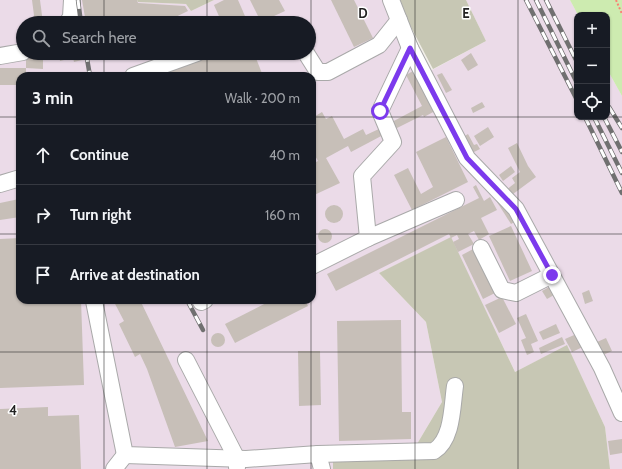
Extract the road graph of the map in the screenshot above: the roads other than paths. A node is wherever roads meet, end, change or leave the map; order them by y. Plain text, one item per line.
1 (72, 0) edge
2 (391, 0) edge
3 (71, 16) edge
4 (399, 20) junction
5 (410, 48) junction
6 (16, 53) edge
7 (0, 56) edge
8 (178, 60) edge
9 (310, 60) edge
10 (144, 72) edge
11 (16, 179) edge
12 (0, 184) edge
13 (456, 200) dead end
14 (368, 238) junction
15 (481, 248) dead end
16 (316, 264) edge
17 (552, 275) junction
18 (95, 304) edge
19 (186, 360) dead end
20 (455, 386) dead end
21 (622, 413) edge
22 (125, 455) junction
23 (320, 462) edge
24 (237, 464) edge
25 (114, 469) edge

1 - 3 street
2 - 4 street
4 - 5 street
4 - 9 street
5 - 14 street
5 - 17 street
6 - 7 street
8 - 10 street
11 - 12 street
13 - 14 street
14 - 16 street
15 - 17 street
17 - 21 street
18 - 22 street
19 - 24 street
20 - 23 street
22 - 24 street
22 - 25 street
23 - 24 street

